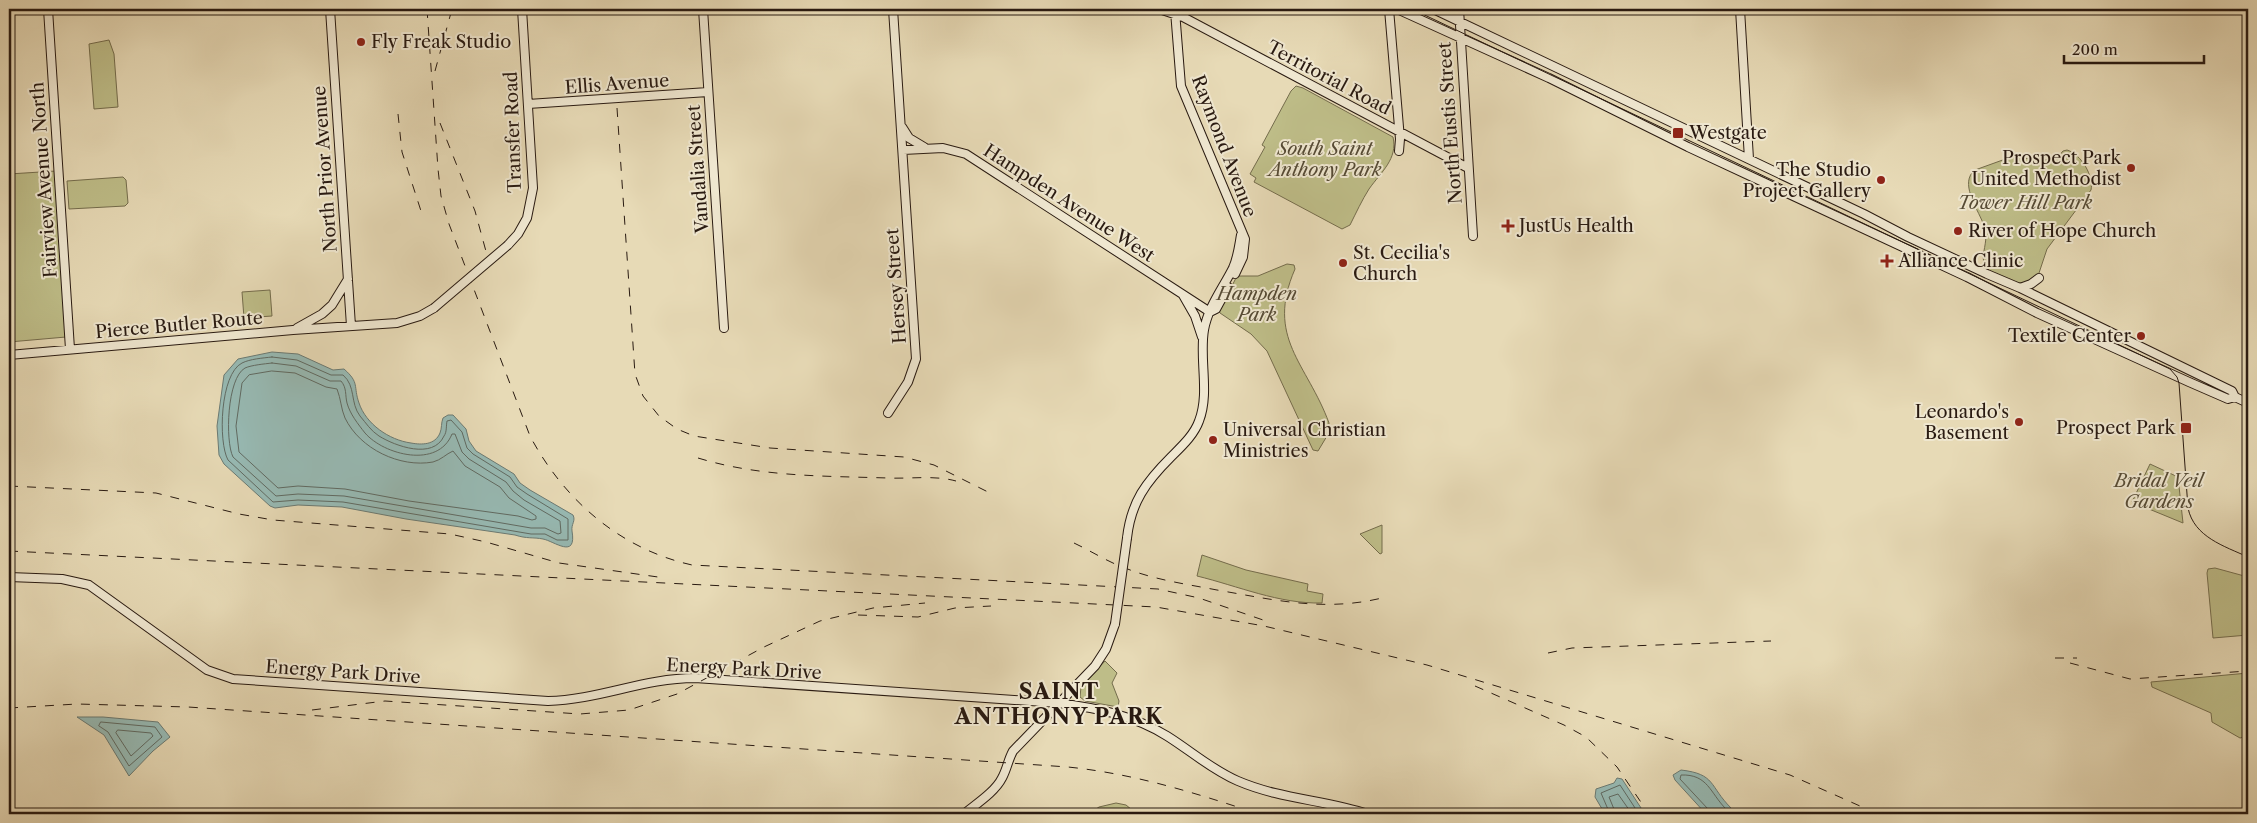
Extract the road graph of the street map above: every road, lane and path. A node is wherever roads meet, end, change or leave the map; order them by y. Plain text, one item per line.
1 (48, 9) edge
2 (330, 9) edge
3 (522, 9) edge
4 (703, 9) edge
5 (893, 9) edge
6 (1159, 9) edge
7 (1389, 9) edge
8 (1397, 9) edge
9 (1459, 9) edge
10 (1740, 9) edge
11 (1437, 10) edge
12 (1175, 12) edge
13 (1459, 21) junction
14 (1460, 38) junction
15 (708, 92) junction
16 (528, 104) junction
17 (900, 123) junction
18 (1398, 131) junction
19 (928, 148) junction
20 (903, 150) junction
21 (1398, 151) dead end
22 (1750, 159) junction
23 (1468, 168) junction
24 (1473, 236) dead end
25 (2039, 278) dead end
26 (348, 279) junction
27 (2020, 288) junction
28 (1182, 293) junction
29 (1210, 312) junction
30 (351, 326) junction
31 (724, 328) dead end
32 (293, 330) junction
33 (1203, 342) junction
34 (70, 349) junction
35 (9, 355) edge
36 (2235, 397) junction
37 (2248, 403) edge
38 (888, 413) dead end
39 (9, 577) edge
40 (1077, 686) junction
41 (1033, 702) junction
42 (1058, 703) junction
43 (1089, 708) junction
44 (1041, 722) junction
45 (964, 814) edge
46 (1368, 814) edge

1 - 34 street, Fairview Avenue North
2 - 26 street, North Prior Avenue
3 - 16 street, Transfer Road
4 - 15 street, Vandalia Street
5 - 17 street, Hersey Street
6 - 12 street, Territorial Road
7 - 18 street
8 - 14 street
9 - 13 street, North Eustis Street
10 - 22 street
11 - 13 street
12 - 18 street, Territorial Road
12 - 29 street, Raymond Avenue
13 - 14 street, North Eustis Street
13 - 22 street
14 - 23 street, North Eustis Street
14 - 36 street
15 - 16 street, Ellis Avenue
15 - 31 street, Vandalia Street
16 - 30 street, Transfer Road, bridge
17 - 19 street
17 - 20 street, Hersey Street
18 - 21 street
18 - 23 street, Territorial Road
19 - 20 street, Hampden Avenue West
19 - 28 street, Hampden Avenue West
20 - 38 street, Hersey Street
22 - 27 street
23 - 24 street, North Eustis Street
25 - 27 street
26 - 30 street, North Prior Avenue
26 - 32 street
27 - 36 street
28 - 29 street, Hampden Avenue West
28 - 33 street
29 - 33 street, Raymond Avenue
30 - 32 street, Pierce Butler Route
32 - 34 street, Pierce Butler Route
33 - 40 street, Raymond Avenue, bridge
34 - 35 street, Pierce Butler Route
36 - 37 street
39 - 41 street, Energy Park Drive
40 - 42 street, Raymond Avenue
40 - 43 street
41 - 42 street, Energy Park Drive
41 - 44 street
42 - 43 street, Energy Park Drive
42 - 44 street, Raymond Avenue
43 - 46 street, Energy Park Drive
44 - 45 street, Raymond Avenue

